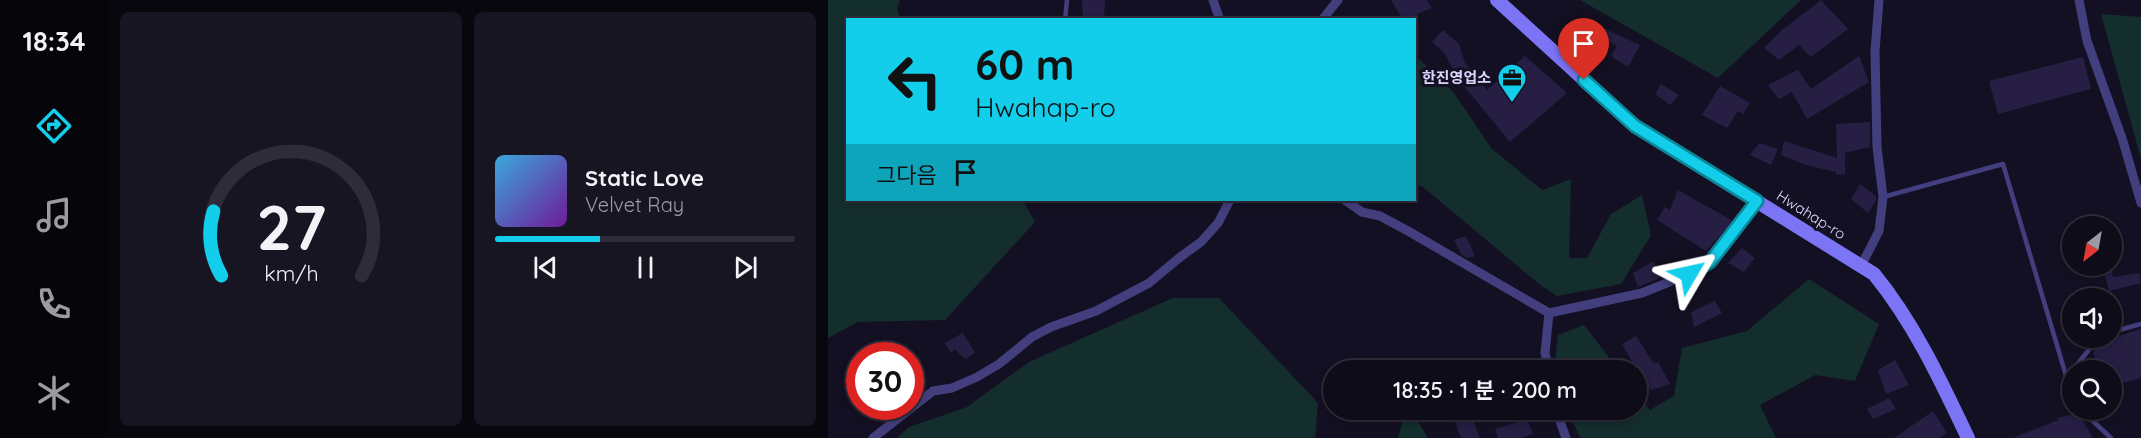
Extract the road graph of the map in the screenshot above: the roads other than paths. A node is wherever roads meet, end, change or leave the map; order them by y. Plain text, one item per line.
1 (1067, 0) edge
2 (1213, 0) edge
3 (1338, 0) edge
4 (1497, 0) edge
5 (1879, 0) edge
6 (2079, 0) edge
7 (1065, 18) edge
8 (1219, 18) edge
9 (1324, 18) edge
10 (1883, 197) junction
11 (1229, 201) edge
12 (1346, 201) edge
13 (1757, 201) junction
14 (2141, 203) edge
15 (1862, 266) junction
16 (1549, 313) junction
17 (2141, 324) edge
18 (2122, 329) edge
19 (2090, 348) edge
20 (1547, 360) edge
21 (2081, 360) edge
22 (2062, 363) edge
23 (1560, 420) edge
24 (2091, 420) edge
25 (1964, 435) edge
26 (873, 438) edge
27 (1566, 438) edge
28 (2110, 438) edge

1 - 7 lane
2 - 8 street
3 - 9 street
4 - 13 main road, Hwahap-ro
5 - 10 street
6 - 14 street
10 - 15 street
10 - 22 lane
11 - 26 street
12 - 16 street
13 - 15 main road, Hwahap-ro
13 - 16 street
15 - 25 main road, Hwahap-ro
16 - 20 street
17 - 18 lane
19 - 21 lane
23 - 27 street
24 - 28 lane

